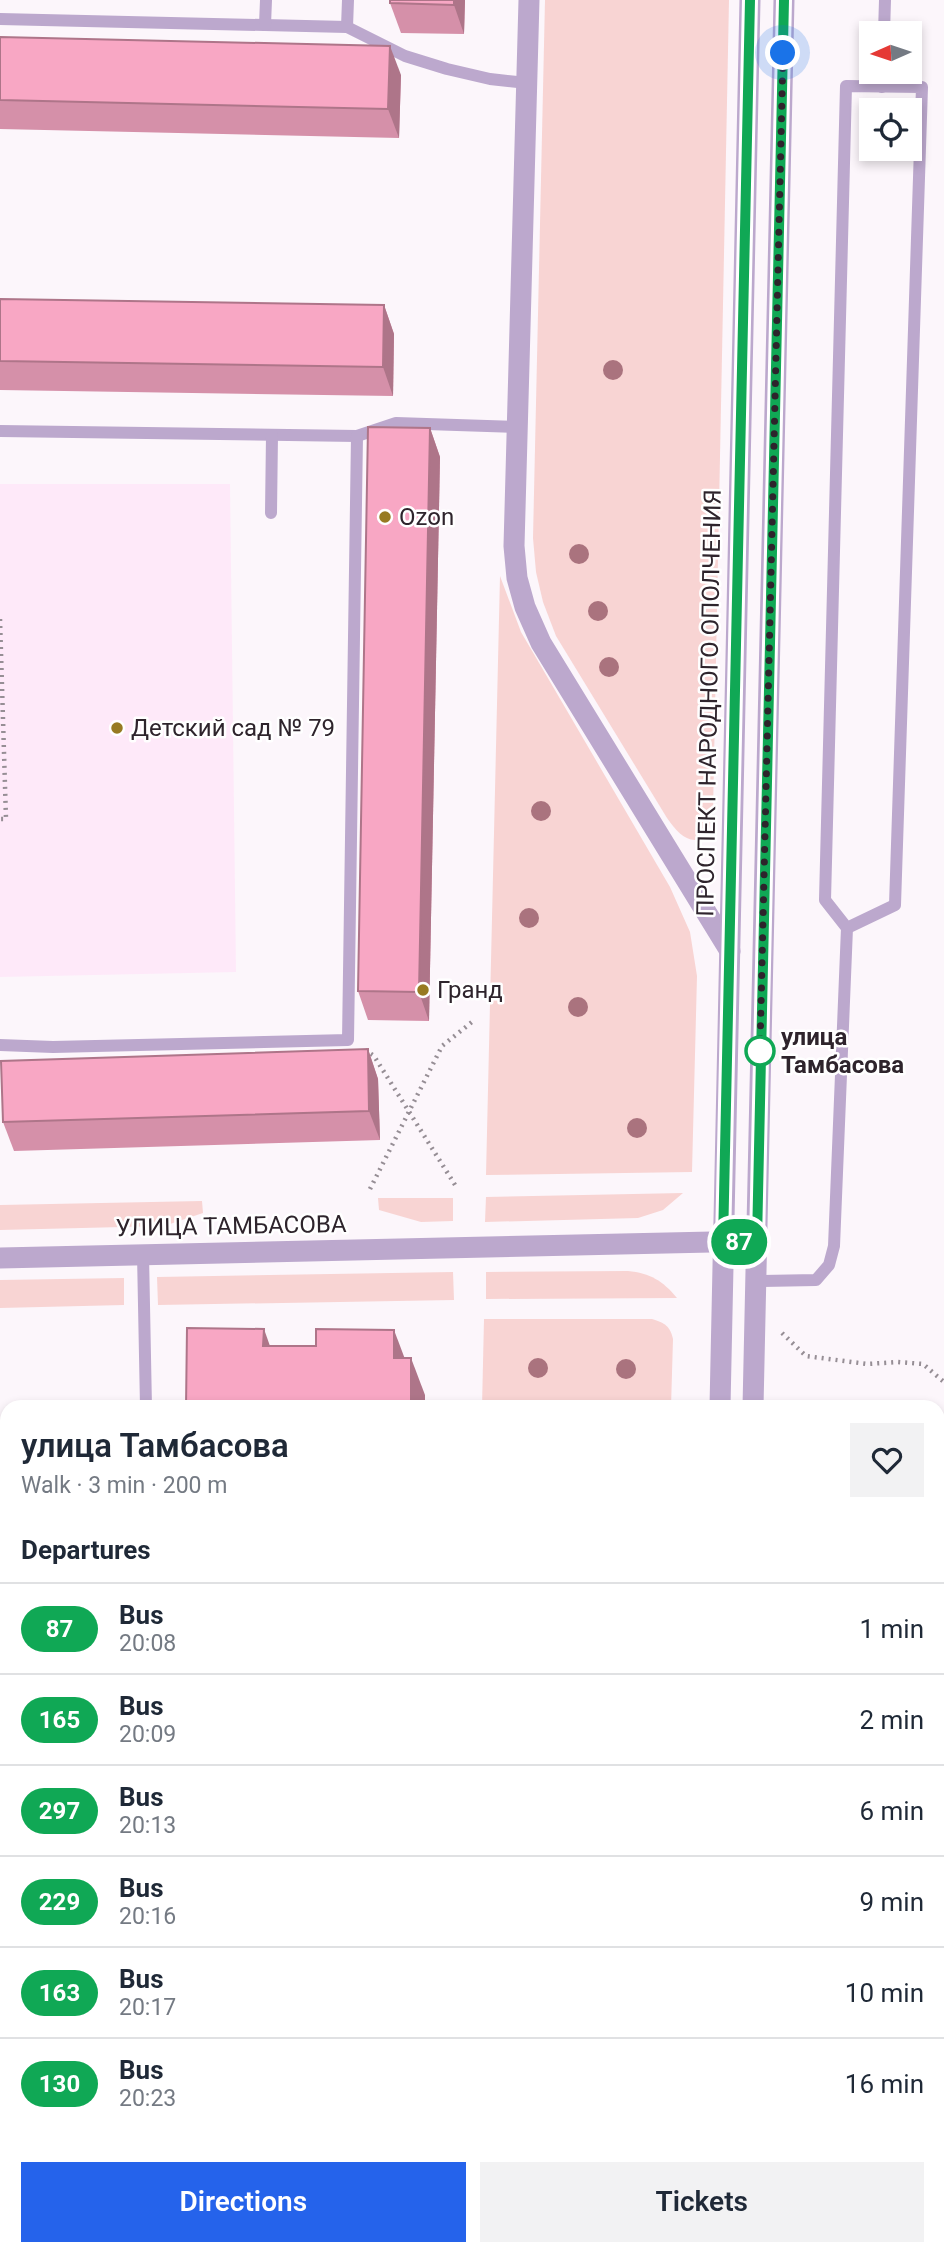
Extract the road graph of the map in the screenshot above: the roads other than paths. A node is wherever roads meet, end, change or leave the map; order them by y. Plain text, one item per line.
1 (266, 0) edge
2 (348, 0) edge
3 (529, 0) edge
4 (750, 0) edge
5 (784, 0) edge
6 (885, 0) edge
7 (0, 19) edge
8 (884, 21) edge
9 (265, 25) junction
10 (347, 27) junction
11 (527, 83) junction
12 (882, 86) joint
13 (516, 427) junction
14 (0, 431) edge
15 (272, 435) junction
16 (358, 436) junction
17 (271, 513) dead end
18 (847, 928) junction
19 (730, 951) junction
20 (0, 1045) edge
21 (757, 1241) junction
22 (723, 1243) junction
23 (143, 1254) junction
24 (0, 1258) edge
25 (756, 1282) junction
26 (146, 1400) edge
27 (720, 1400) edge
28 (753, 1400) edge

1 - 9 lane
2 - 10 lane
3 - 11 street
4 - 19 street, ПРОСПЕКТ НАРОДНОГО ОПОЛЧЕНИЯ
5 - 21 street
6 - 8 lane
7 - 9 lane
9 - 10 lane
10 - 11 lane
11 - 13 street
12 - 18 lane
12 - 18 lane
13 - 16 lane
13 - 19 street
14 - 15 lane
15 - 16 lane
15 - 17 lane
16 - 20 lane
18 - 25 lane
19 - 22 street, ПРОСПЕКТ НАРОДНОГО ОПОЛЧЕНИЯ
21 - 22 street, УЛИЦА ТАМБАСОВА
21 - 25 street
22 - 23 street, УЛИЦА ТАМБАСОВА
22 - 27 street, ПРОСПЕКТ НАРОДНОГО ОПОЛЧЕНИЯ
23 - 24 street, УЛИЦА ТАМБАСОВА
23 - 26 lane
25 - 28 street

